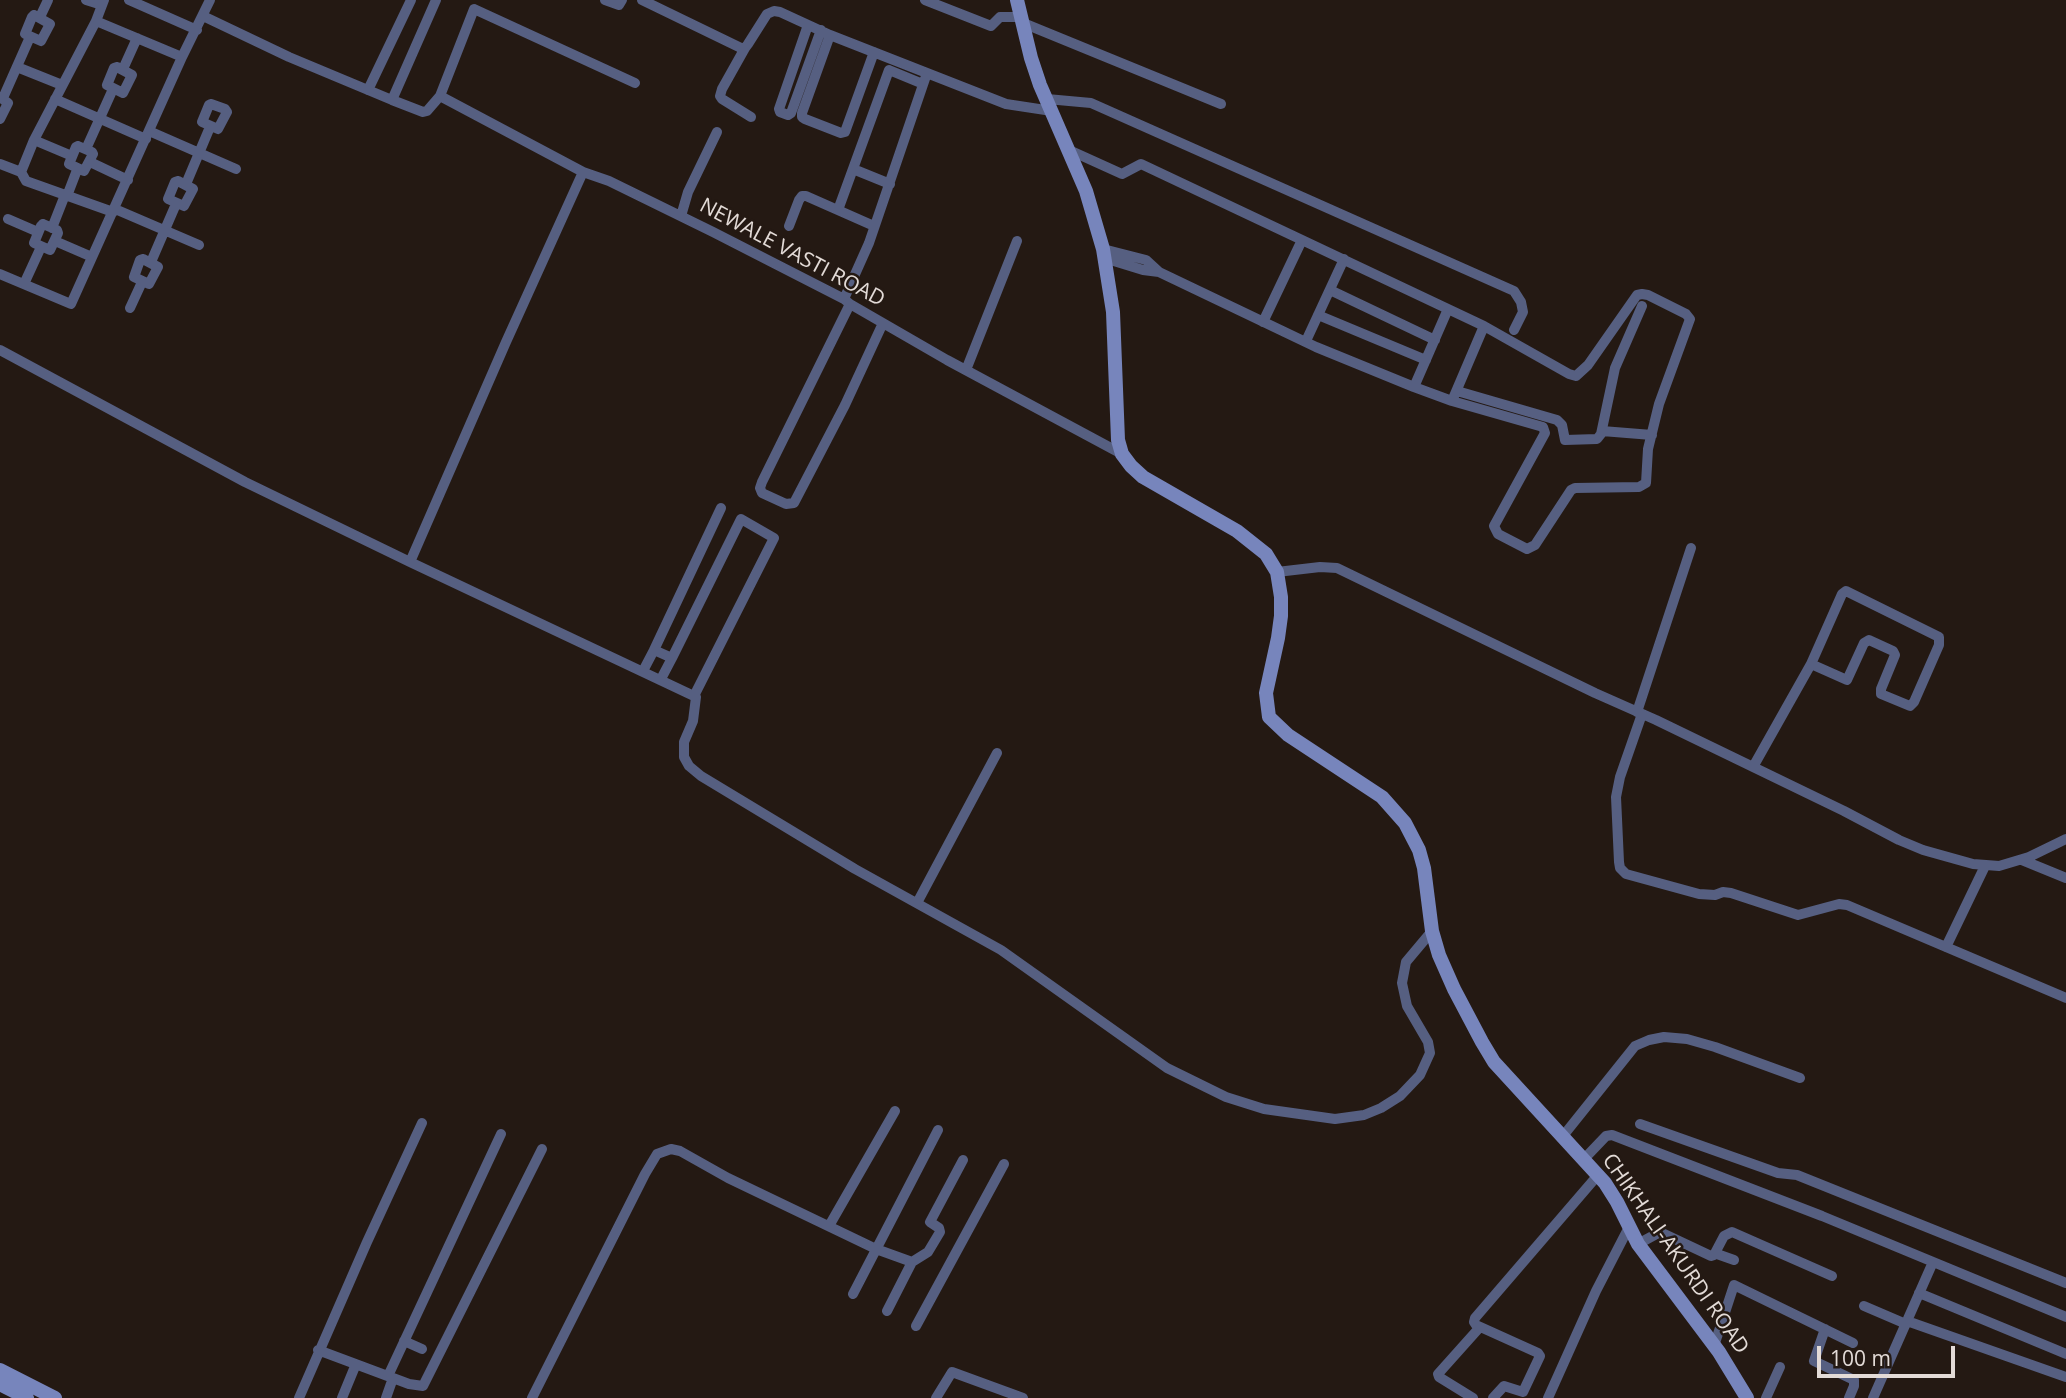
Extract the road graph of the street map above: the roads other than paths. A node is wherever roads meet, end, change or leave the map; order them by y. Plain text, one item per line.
1 (48, 0) edge
2 (86, 0) edge
3 (129, 0) edge
4 (210, 0) edge
5 (411, 0) edge
6 (436, 0) edge
7 (605, 0) edge
8 (622, 0) edge
9 (642, 0) edge
10 (925, 0) edge
11 (1017, 0) edge
12 (103, 2) edge
13 (152, 4) edge
14 (476, 4) edge
15 (204, 16) junction
16 (40, 17) junction
17 (1022, 20) junction
18 (96, 21) junction
19 (808, 25) junction
20 (197, 30) junction
21 (825, 32) junction
22 (30, 37) junction
23 (137, 38) junction
24 (745, 48) junction
25 (874, 52) junction
26 (182, 57) junction
27 (18, 66) junction
28 (123, 69) junction
29 (927, 73) junction
30 (635, 83) dead end
31 (923, 83) junction
32 (62, 85) junction
33 (113, 89) junction
34 (368, 90) junction
35 (440, 96) junction
36 (2, 98) edge
37 (55, 99) junction
38 (392, 100) junction
39 (1221, 104) dead end
40 (1050, 105) junction
41 (751, 117) dead end
42 (0, 119) edge
43 (100, 119) junction
44 (210, 127) dead end
45 (718, 132) dead end
46 (148, 135) junction
47 (34, 140) junction
48 (86, 149) junction
49 (1069, 150) junction
50 (199, 152) junction
51 (72, 156) junction
52 (90, 162) junction
53 (0, 164) edge
54 (236, 169) dead end
55 (853, 169) junction
56 (78, 170) junction
57 (22, 172) junction
58 (583, 172) junction
59 (128, 180) junction
60 (186, 184) junction
61 (890, 184) junction
62 (66, 195) junction
63 (176, 204) junction
64 (838, 210) junction
65 (114, 211) junction
66 (681, 216) junction
67 (8, 219) dead end
68 (789, 226) dead end
69 (874, 226) junction
70 (52, 228) junction
71 (164, 230) junction
72 (38, 232) junction
73 (1302, 240) junction
74 (55, 241) junction
75 (1017, 241) dead end
76 (199, 245) dead end
77 (41, 247) junction
78 (1104, 253) junction
79 (92, 257) junction
80 (1344, 259) junction
81 (0, 274) edge
82 (24, 284) junction
83 (1330, 290) junction
84 (847, 301) junction
85 (1642, 306) dead end
86 (130, 308) dead end
87 (1448, 309) junction
88 (1318, 315) junction
89 (1263, 322) junction
90 (883, 323) junction
91 (1484, 326) junction
92 (1514, 330) dead end
93 (1435, 340) junction
94 (1306, 341) junction
95 (0, 349) edge
96 (1426, 360) junction
97 (966, 370) junction
98 (1414, 387) junction
99 (1457, 391) junction
100 (1452, 401) junction
101 (1602, 431) junction
102 (1652, 435) junction
103 (1122, 454) junction
104 (721, 508) dead end
105 (1690, 548) dead end
106 (410, 562) junction
107 (1277, 572) junction
108 (654, 650) junction
109 (672, 658) junction
110 (1811, 664) junction
111 (643, 671) junction
112 (661, 679) junction
113 (694, 696) junction
114 (1639, 713) junction
115 (997, 753) dead end
116 (1753, 767) junction
117 (2066, 839) edge
118 (2022, 860) junction
119 (1985, 866) junction
120 (2066, 878) edge
121 (916, 902) junction
122 (1432, 931) junction
123 (1946, 947) junction
124 (2066, 998) edge
125 (1800, 1078) dead end
126 (895, 1111) dead end
127 (422, 1123) dead end
128 (1640, 1124) dead end
129 (938, 1130) dead end
130 (501, 1134) dead end
131 (1563, 1136) junction
132 (542, 1149) dead end
133 (1584, 1159) junction
134 (963, 1160) dead end
135 (1004, 1164) dead end
136 (1598, 1175) junction
137 (829, 1227) junction
138 (1629, 1227) junction
139 (1639, 1244) junction
140 (876, 1249) junction
141 (1717, 1254) junction
142 (1734, 1260) dead end
143 (912, 1262) junction
144 (1933, 1262) junction
145 (1832, 1276) dead end
146 (2066, 1283) edge
147 (1919, 1293) junction
148 (853, 1294) dead end
149 (1864, 1306) dead end
150 (887, 1311) dead end
151 (2066, 1317) edge
152 (1906, 1322) junction
153 (916, 1326) dead end
154 (1480, 1327) junction
155 (1825, 1329) junction
156 (404, 1341) junction
157 (1853, 1343) dead end
158 (1714, 1346) junction
159 (422, 1349) dead end
160 (318, 1350) junction
161 (2066, 1354) edge
162 (356, 1364) junction
163 (1780, 1367) dead end
164 (0, 1370) edge
165 (391, 1377) junction
166 (2066, 1377) edge
167 (0, 1384) edge
168 (415, 1386) junction
169 (27, 1398) edge
170 (55, 1398) edge
171 (299, 1398) edge
172 (342, 1398) edge
173 (386, 1398) edge
174 (411, 1398) edge
175 (533, 1398) edge
176 (936, 1398) edge
177 (1023, 1398) edge
178 (1473, 1398) edge
179 (1493, 1398) edge
180 (1548, 1398) edge
181 (1748, 1398) edge
182 (1766, 1398) edge
183 (1849, 1398) edge
184 (1873, 1398) edge

1 - 16 street
2 - 12 street
3 - 13 street
4 - 15 street
5 - 34 street
6 - 38 street
7 - 8 street
9 - 24 street
10 - 17 street
11 - 17 main road
12 - 18 street
13 - 20 street
14 - 30 street
14 - 35 street
15 - 20 street
15 - 34 street
16 - 22 street
16 - 22 street
17 - 39 street
17 - 40 main road
18 - 23 street
18 - 32 street
19 - 21 street
19 - 21 street
19 - 24 street
20 - 26 street
21 - 25 street
21 - 25 street
22 - 27 street
23 - 26 street
23 - 28 street
24 - 41 street
25 - 29 street
26 - 46 street
27 - 32 street
27 - 36 street
28 - 33 street
28 - 33 street
29 - 31 street
29 - 40 street
31 - 55 street
31 - 61 street
32 - 37 street
33 - 43 street
34 - 38 street
35 - 38 street
35 - 58 street, NEWALE VASTI ROAD
36 - 42 street
37 - 43 street
37 - 47 street
40 - 49 main road
40 - 92 street
43 - 46 street
43 - 48 street
44 - 50 street
45 - 66 street
46 - 50 street
46 - 59 street
47 - 51 street
47 - 57 street
48 - 51 street
48 - 52 street
49 - 73 street
49 - 78 main road
50 - 54 street
50 - 60 street
51 - 56 street
52 - 56 street
52 - 59 street
53 - 57 street
55 - 61 street
55 - 64 street
56 - 62 street
57 - 62 street
58 - 66 street, NEWALE VASTI ROAD
58 - 106 street
59 - 65 street
60 - 63 street
60 - 63 street
61 - 69 street
62 - 65 street
62 - 70 street
63 - 71 street
64 - 68 street
64 - 69 street
65 - 71 street
65 - 79 street
66 - 84 street, NEWALE VASTI ROAD
67 - 72 street
69 - 84 street
70 - 72 street
70 - 74 street
71 - 76 street
71 - 86 street
72 - 77 street
73 - 80 street
73 - 89 street
74 - 77 street
74 - 79 street
75 - 97 street
77 - 82 street
78 - 89 street
78 - 103 main road
79 - 82 street
80 - 83 street
80 - 87 street
81 - 82 street
83 - 88 street
83 - 93 street
84 - 90 street, NEWALE VASTI ROAD
84 - 90 street
85 - 101 street
87 - 91 street
87 - 93 street
88 - 94 street
88 - 96 street
89 - 94 street
90 - 97 street, NEWALE VASTI ROAD
91 - 99 street
91 - 102 street
93 - 96 street
94 - 98 street
95 - 106 street
96 - 98 street
97 - 103 street, NEWALE VASTI ROAD
98 - 100 street
99 - 100 street
99 - 101 street
100 - 102 street
101 - 102 street
103 - 107 main road
104 - 108 street
105 - 114 street
106 - 111 street
107 - 114 street
107 - 122 main road
108 - 109 street
108 - 111 street
109 - 112 street
109 - 113 street
110 - 110 street
110 - 116 street
111 - 112 street
112 - 113 street
113 - 121 street
114 - 116 street
114 - 123 street
115 - 121 street
116 - 119 street
117 - 118 street
118 - 119 street
118 - 120 street
119 - 123 street
121 - 122 street
122 - 131 main road, CHIKHALI-AKURDI ROAD
123 - 124 street
125 - 131 street
126 - 137 street
127 - 160 street
128 - 146 street
129 - 140 street
130 - 156 street
131 - 133 main road, CHIKHALI-AKURDI ROAD
132 - 168 street
133 - 136 main road, CHIKHALI-AKURDI ROAD
133 - 144 street
134 - 143 street
135 - 153 street
136 - 138 main road, CHIKHALI-AKURDI ROAD
136 - 154 street
137 - 140 street
137 - 175 street
138 - 139 main road, CHIKHALI-AKURDI ROAD
138 - 180 street
139 - 141 street
139 - 158 main road, CHIKHALI-AKURDI ROAD
140 - 143 street
140 - 148 street
141 - 142 street
141 - 145 street
143 - 150 street
144 - 147 street
144 - 151 street
147 - 152 street
147 - 161 street
149 - 152 street
152 - 166 street
152 - 184 street
154 - 178 street
154 - 179 street
155 - 157 street
155 - 158 street
155 - 183 street
156 - 159 street
156 - 165 street
158 - 181 main road, CHIKHALI-AKURDI ROAD
160 - 162 street
160 - 171 street
162 - 165 street
162 - 172 street
163 - 182 street
164 - 170 main road
165 - 168 street
165 - 173 street
167 - 169 main road
168 - 174 street
176 - 177 street

